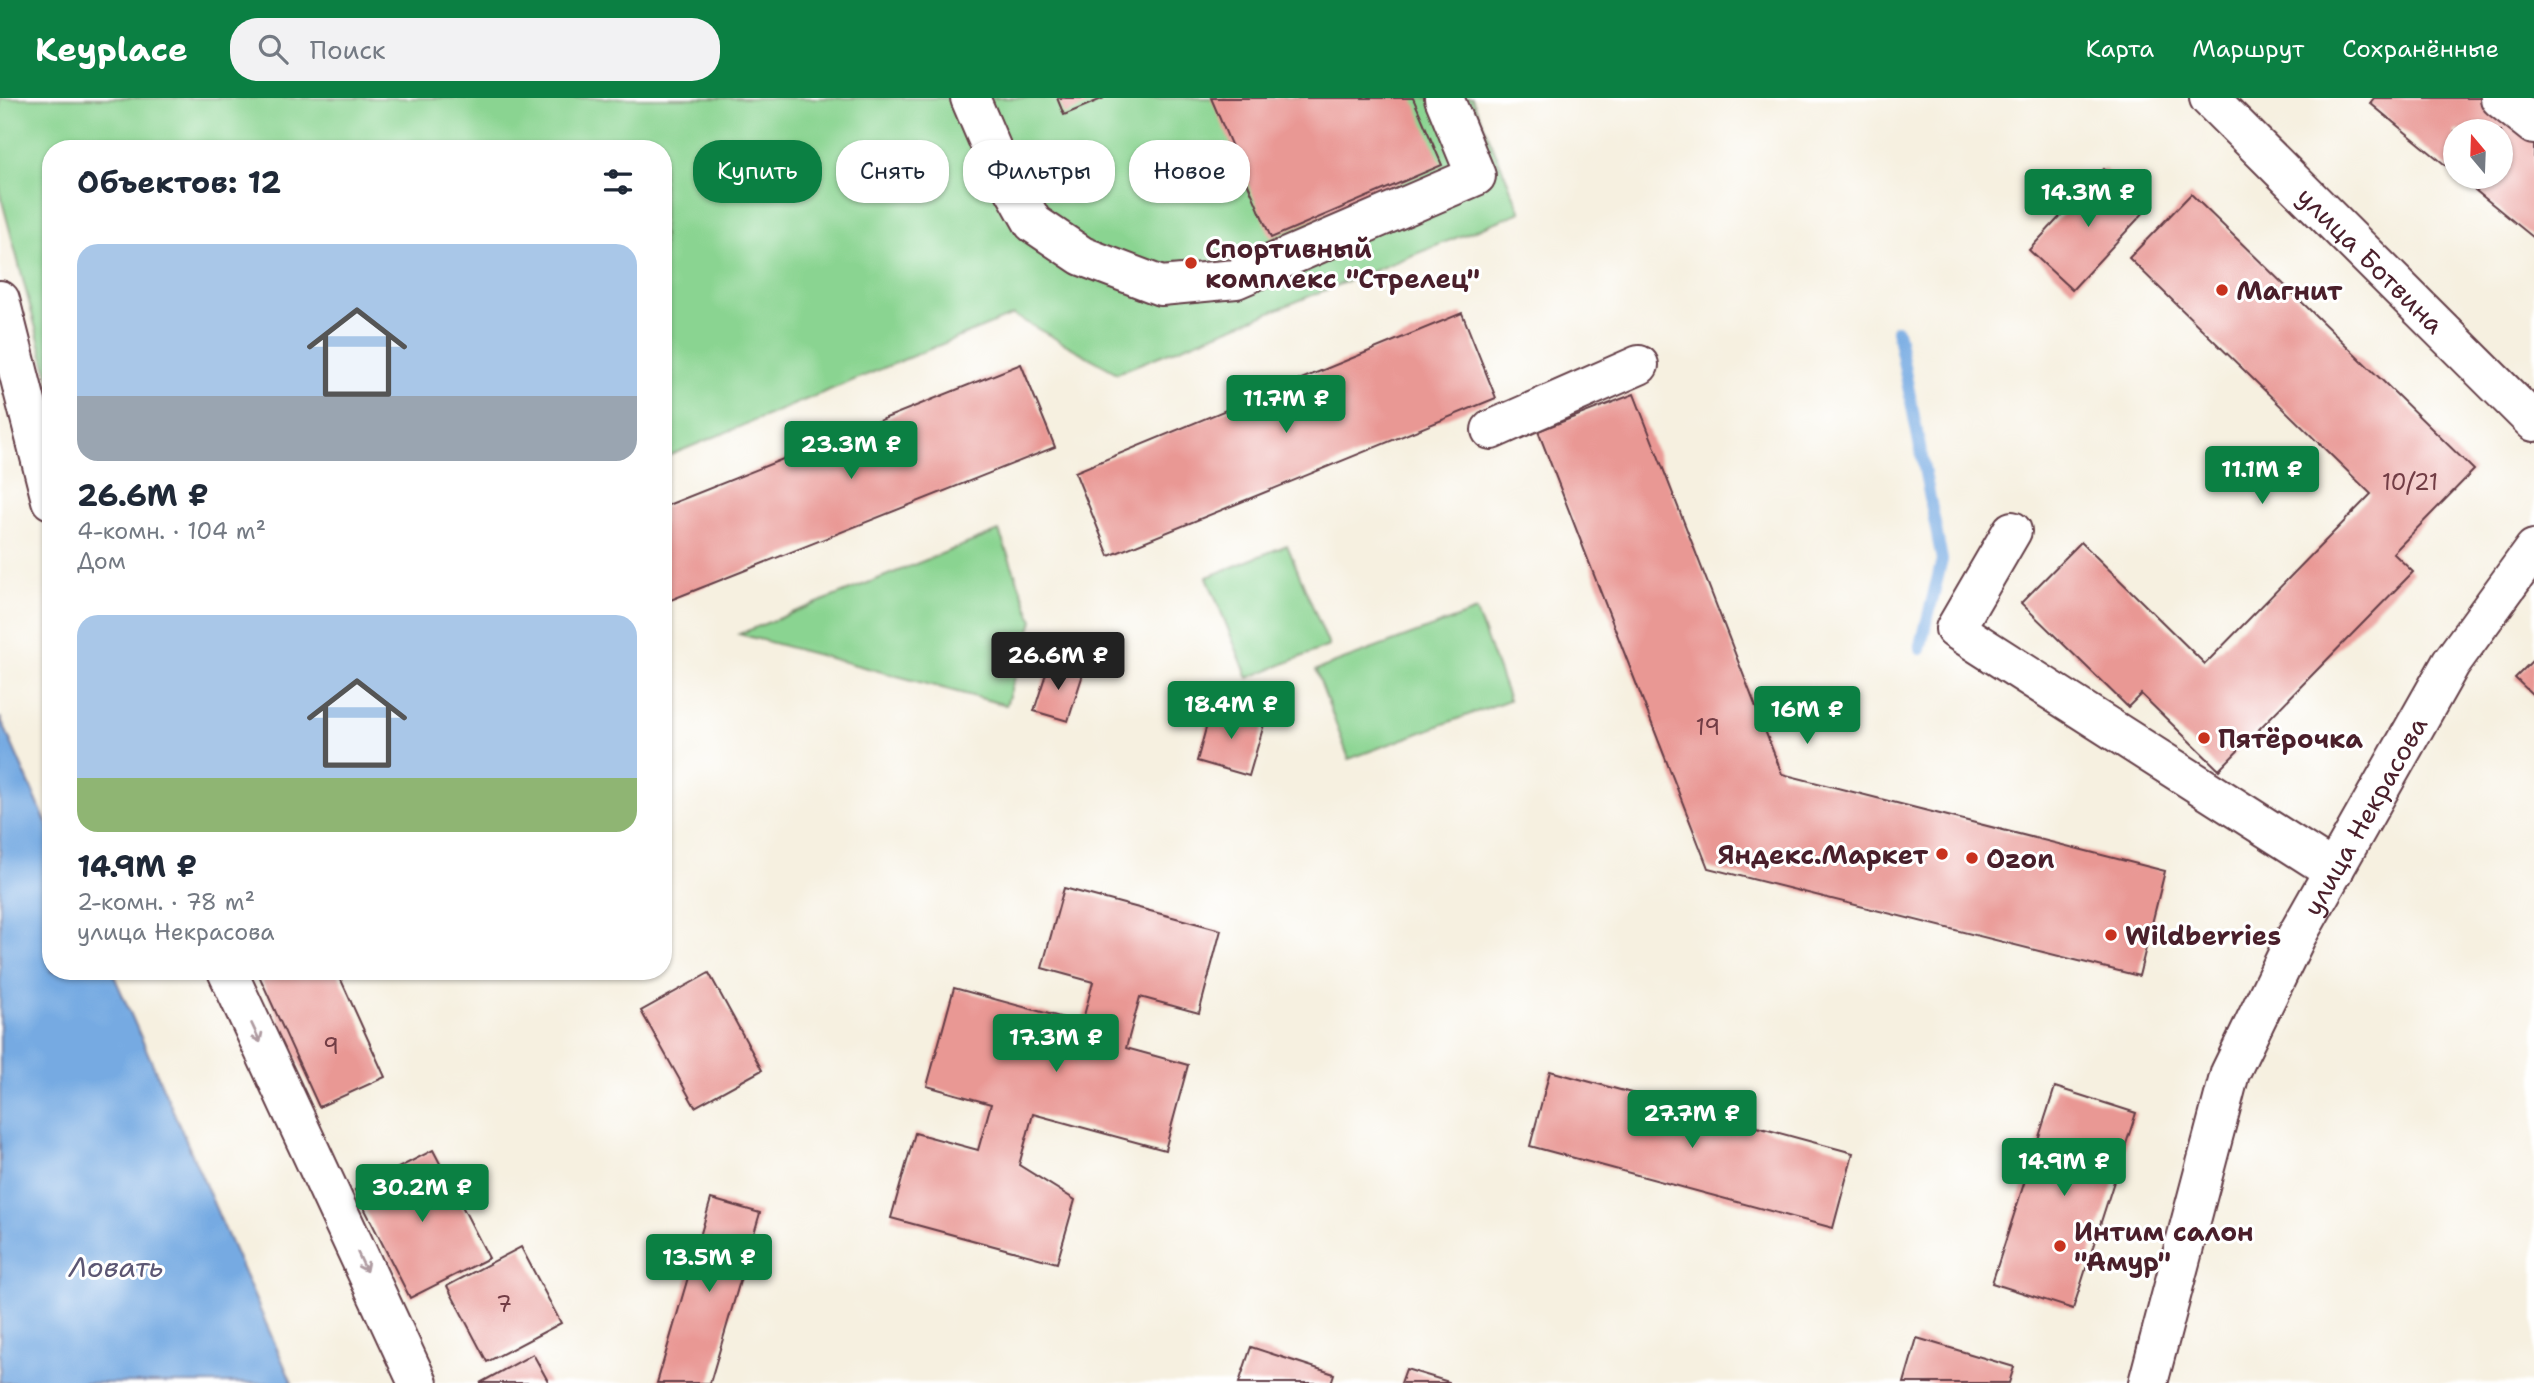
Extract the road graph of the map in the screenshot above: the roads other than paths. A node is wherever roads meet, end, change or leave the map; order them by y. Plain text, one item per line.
1 (970, 98) edge
2 (1444, 98) edge
3 (2209, 98) edge
4 (2500, 98) edge
5 (2534, 125) edge
6 (0, 300) edge
7 (1639, 365) dead end
8 (2534, 422) edge
9 (1491, 430) dead end
10 (42, 465) edge
11 (2012, 531) dead end
12 (2534, 549) edge
13 (2334, 871) junction
14 (231, 980) edge
15 (418, 1383) edge
16 (2148, 1383) edge

1 - 2 street
3 - 8 street, улица Ботвина
4 - 5 street
6 - 10 street
7 - 9 street
11 - 13 street
12 - 13 street, улица Некрасова
13 - 16 street, улица Некрасова
14 -> 15 street

